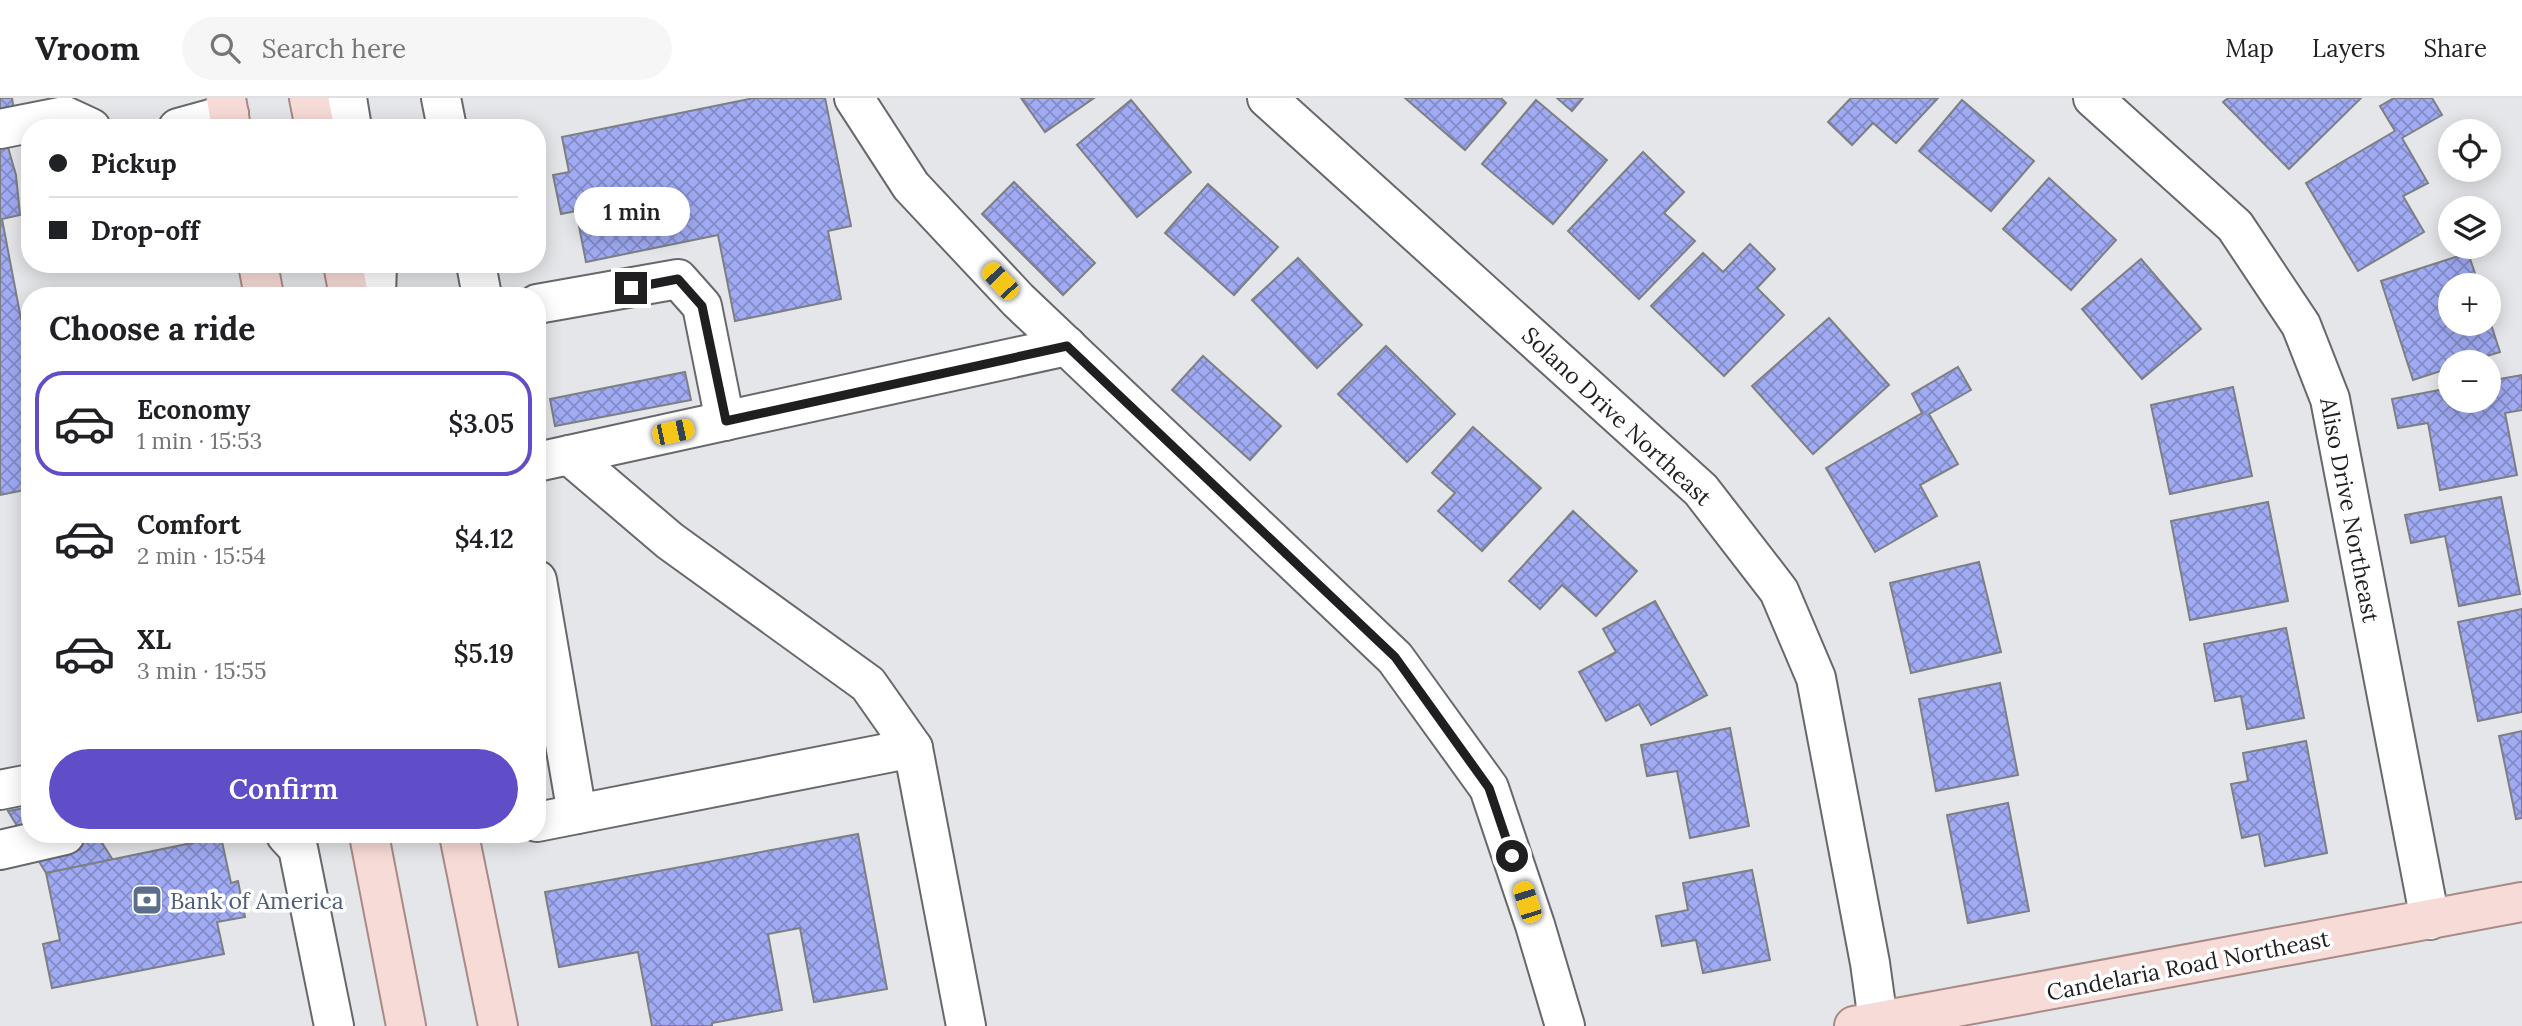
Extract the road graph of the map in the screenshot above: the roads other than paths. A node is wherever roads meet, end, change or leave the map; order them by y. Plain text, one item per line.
1 (309, 98) edge
2 (347, 98) edge
3 (441, 98) edge
4 (854, 98) edge
5 (1267, 98) edge
6 (2093, 98) edge
7 (229, 113) edge
8 (50, 119) edge
9 (72, 119) edge
10 (209, 119) edge
11 (313, 119) edge
12 (350, 119) edge
13 (445, 119) edge
14 (21, 125) edge
15 (0, 129) edge
16 (546, 302) edge
17 (1067, 346) junction
18 (726, 421) junction
19 (553, 458) edge
20 (546, 633) edge
21 (913, 748) junction
22 (21, 786) edge
23 (0, 790) edge
24 (577, 814) junction
25 (546, 820) edge
26 (30, 843) edge
27 (293, 843) edge
28 (371, 843) edge
29 (465, 843) edge
30 (0, 850) edge
31 (2522, 902) edge
32 (2430, 920) junction
33 (1965, 1017) edge
34 (1866, 1024) edge
35 (334, 1026) edge
36 (406, 1026) edge
37 (498, 1026) edge
38 (966, 1026) edge
39 (1565, 1026) edge

1 - 11 main road
2 - 12 street
3 - 13 street
4 - 17 street
5 - 34 street, Solano Drive Northeast
6 - 32 street, Aliso Drive Northeast
7 - 10 street
8 - 9 street
14 - 15 street
16 - 18 street
17 - 18 street
17 - 39 street
18 - 19 street
19 - 21 street
20 - 24 street
21 - 24 street
21 - 38 street
22 - 23 street
24 - 25 street
26 - 30 street
27 - 35 street
28 - 36 main road
29 - 37 main road
31 - 32 main road, Candelaria Road Northeast
32 - 33 main road, Candelaria Road Northeast
33 - 34 main road, Candelaria Road Northeast

